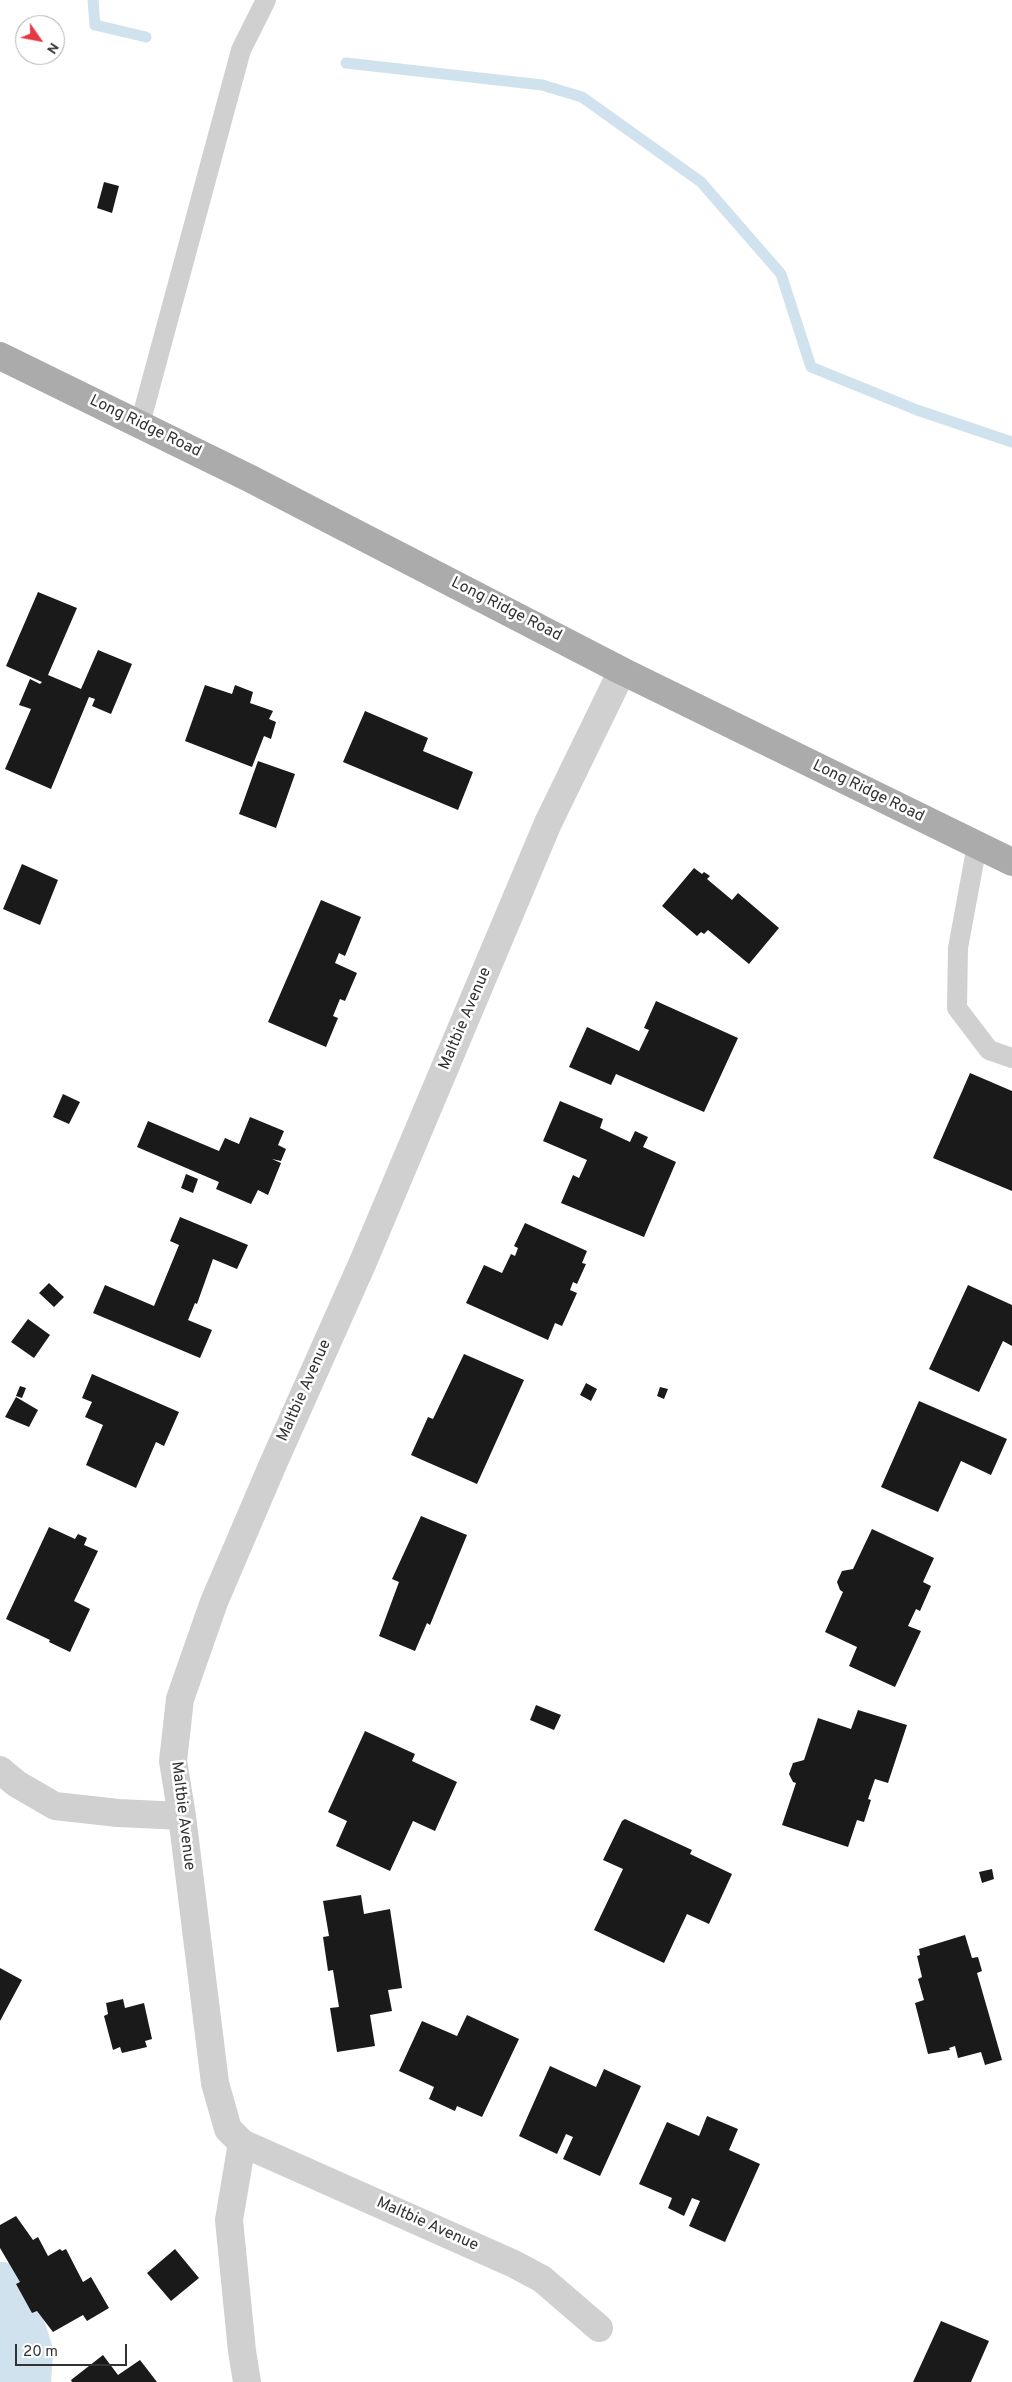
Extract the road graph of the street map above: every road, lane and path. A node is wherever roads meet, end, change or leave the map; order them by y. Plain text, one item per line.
1 (266, 0) edge
2 (0, 356) edge
3 (140, 424) junction
4 (622, 670) junction
5 (977, 845) junction
6 (1012, 862) edge
7 (1012, 1058) edge
8 (0, 1770) edge
9 (182, 1816) junction
10 (242, 2143) junction
11 (599, 2328) dead end
12 (247, 2382) edge

1 - 3 lane
2 - 3 main road, Long Ridge Road
3 - 4 main road, Long Ridge Road
4 - 5 main road, Long Ridge Road
4 - 9 street, Maltbie Avenue
5 - 6 main road, Long Ridge Road
5 - 7 lane
8 - 9 street
9 - 10 street, Maltbie Avenue
10 - 11 street, Maltbie Avenue
10 - 12 street

